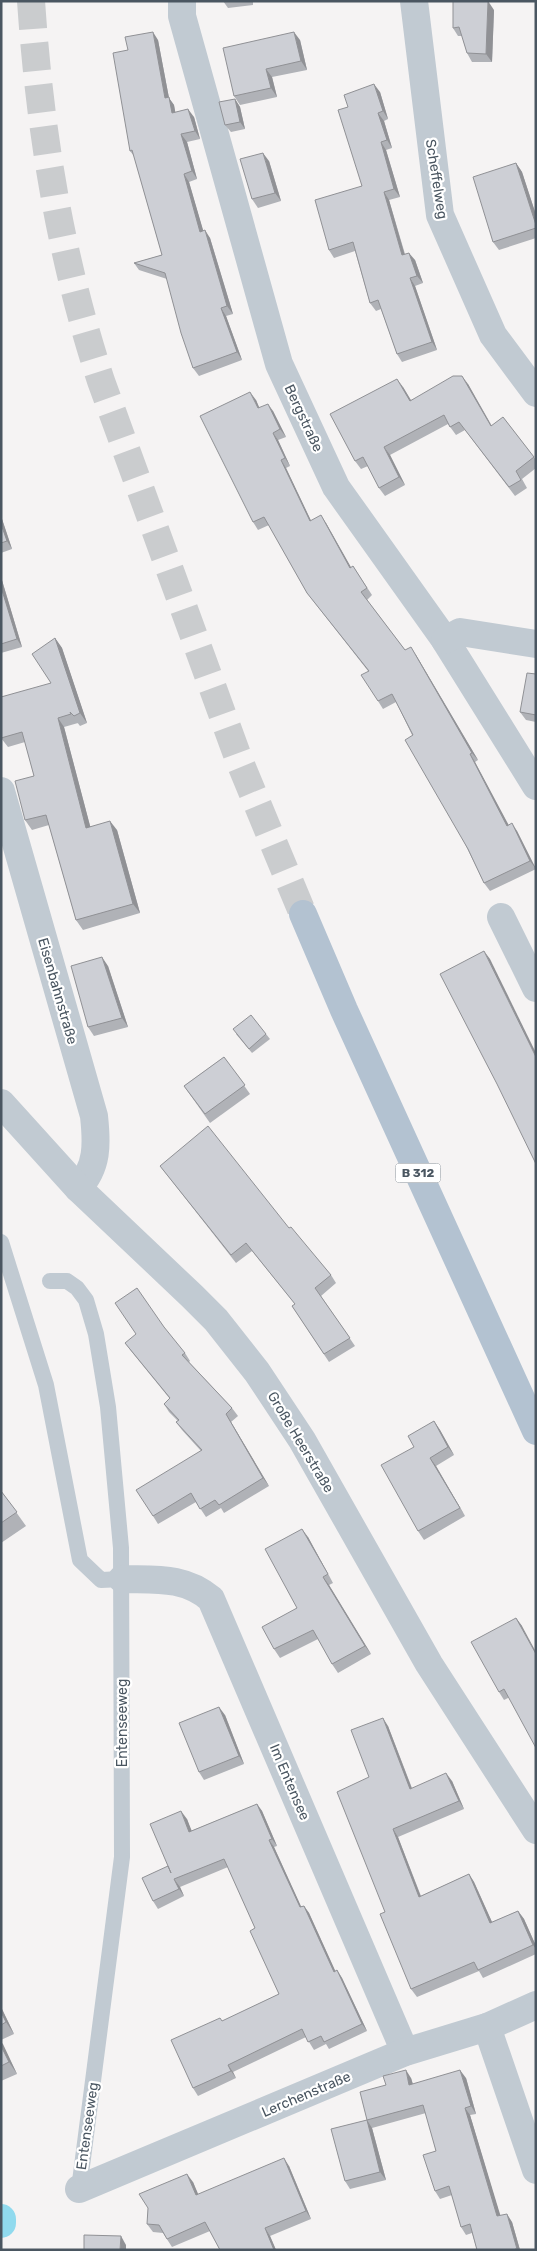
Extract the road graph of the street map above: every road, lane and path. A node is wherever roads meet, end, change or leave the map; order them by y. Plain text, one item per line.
1 (182, 1) edge
2 (414, 1) edge
3 (536, 393) edge
4 (445, 640) junction
5 (536, 644) edge
6 (536, 786) edge
7 (1, 791) edge
8 (303, 914) tunnel mouth
9 (501, 918) dead end
10 (536, 988) edge
11 (1, 1103) edge
12 (78, 1188) junction
13 (1, 1242) edge
14 (50, 1281) dead end
15 (536, 1431) edge
16 (122, 1579) junction
17 (536, 1830) edge
18 (536, 2005) edge
19 (487, 2027) junction
20 (405, 2052) junction
21 (536, 2170) edge
22 (78, 2189) joint

1 - 4 street, Bergstraße
2 - 3 street, Scheffelweg
4 - 5 street
4 - 6 street, Bergstraße
7 - 12 street, Eisenbahnstraße
8 - 15 main road, B 312
9 - 10 street
11 - 12 street, Große Heerstraße
12 - 17 street, Große Heerstraße
13 - 16 lane
14 - 16 lane, Entenseeweg
16 - 20 street, Im Entensee
16 - 22 lane, Entenseeweg
18 - 19 street, Lerchenstraße
19 - 20 street, Lerchenstraße
19 - 21 street
20 - 22 street, Lerchenstraße

